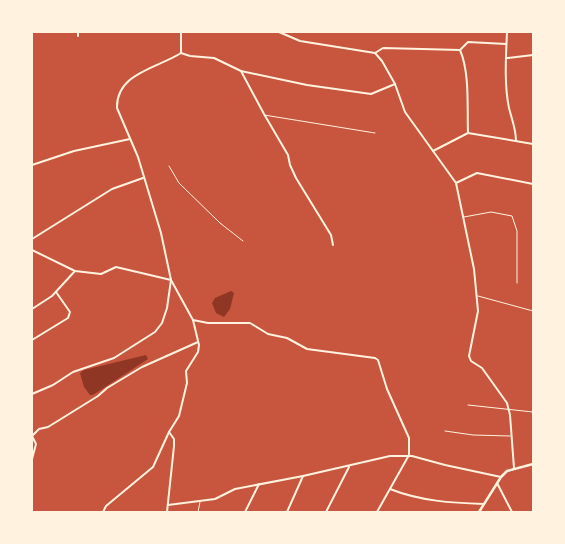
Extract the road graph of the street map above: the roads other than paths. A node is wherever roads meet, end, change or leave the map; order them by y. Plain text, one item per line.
1 (78, 32) edge
2 (181, 32) edge
3 (279, 32) edge
4 (506, 32) edge
5 (78, 36) dead end
6 (506, 44) junction
7 (460, 50) junction
8 (181, 53) junction
9 (375, 53) junction
10 (533, 55) edge
11 (507, 58) junction
12 (241, 71) junction
13 (395, 84) junction
14 (264, 114) junction
15 (375, 133) dead end
16 (468, 133) junction
17 (130, 138) junction
18 (516, 141) junction
19 (533, 144) edge
20 (433, 151) junction
21 (32, 165) edge
22 (169, 166) dead end
23 (143, 178) junction
24 (456, 183) junction
25 (533, 184) edge
26 (463, 217) junction
27 (32, 239) edge
28 (243, 241) dead end
29 (332, 245) dead end
30 (32, 250) edge
31 (75, 271) junction
32 (171, 280) junction
33 (517, 283) dead end
34 (56, 292) junction
35 (477, 296) junction
36 (32, 309) edge
37 (533, 311) edge
38 (193, 320) junction
39 (32, 340) edge
40 (198, 342) junction
41 (32, 394) edge
42 (468, 405) dead end
43 (509, 409) junction
44 (533, 412) edge
45 (445, 431) dead end
46 (169, 432) junction
47 (32, 436) edge
48 (511, 436) junction
49 (409, 455) junction
50 (32, 459) edge
51 (533, 464) edge
52 (349, 466) junction
53 (514, 468) junction
54 (303, 476) junction
55 (502, 477) junction
56 (259, 484) junction
57 (497, 484) junction
58 (390, 489) junction
59 (200, 501) junction
60 (484, 504) junction
61 (168, 505) junction
62 (103, 512) edge
63 (167, 512) edge
64 (198, 512) edge
65 (245, 512) edge
66 (287, 512) edge
67 (326, 512) edge
68 (377, 512) edge
69 (479, 512) edge
70 (512, 512) edge

1 - 5 street
2 - 8 street
3 - 9 street
4 - 6 street
6 - 7 street
6 - 11 street
7 - 9 street
7 - 16 street
8 - 12 street
8 - 17 street
9 - 13 street
10 - 11 street
11 - 18 street
12 - 13 street
12 - 14 street
13 - 20 street
14 - 15 lane
14 - 29 street
16 - 18 street
16 - 20 street
17 - 21 street
17 - 23 street
18 - 19 street
20 - 24 street
22 - 28 lane
23 - 27 street
23 - 32 street
24 - 25 street
24 - 26 street
26 - 33 lane
26 - 35 street
30 - 31 street
31 - 32 street
31 - 34 street
32 - 38 street
32 - 41 street
34 - 36 street
34 - 39 street
35 - 37 lane
35 - 43 street
38 - 40 street
38 - 49 street
40 - 46 street
40 - 47 street
42 - 43 lane
43 - 44 lane
43 - 48 street
45 - 48 lane
46 - 61 street
46 - 62 street
47 - 50 street
48 - 53 street
49 - 52 street
49 - 55 street
49 - 58 street
51 - 53 main road
52 - 54 street
52 - 67 street
53 - 55 main road
54 - 56 street
54 - 66 street
55 - 57 main road
56 - 59 street
56 - 65 street
57 - 60 main road
57 - 70 street
58 - 60 street
58 - 68 street
59 - 61 street
59 - 64 lane
60 - 69 main road
61 - 63 street

